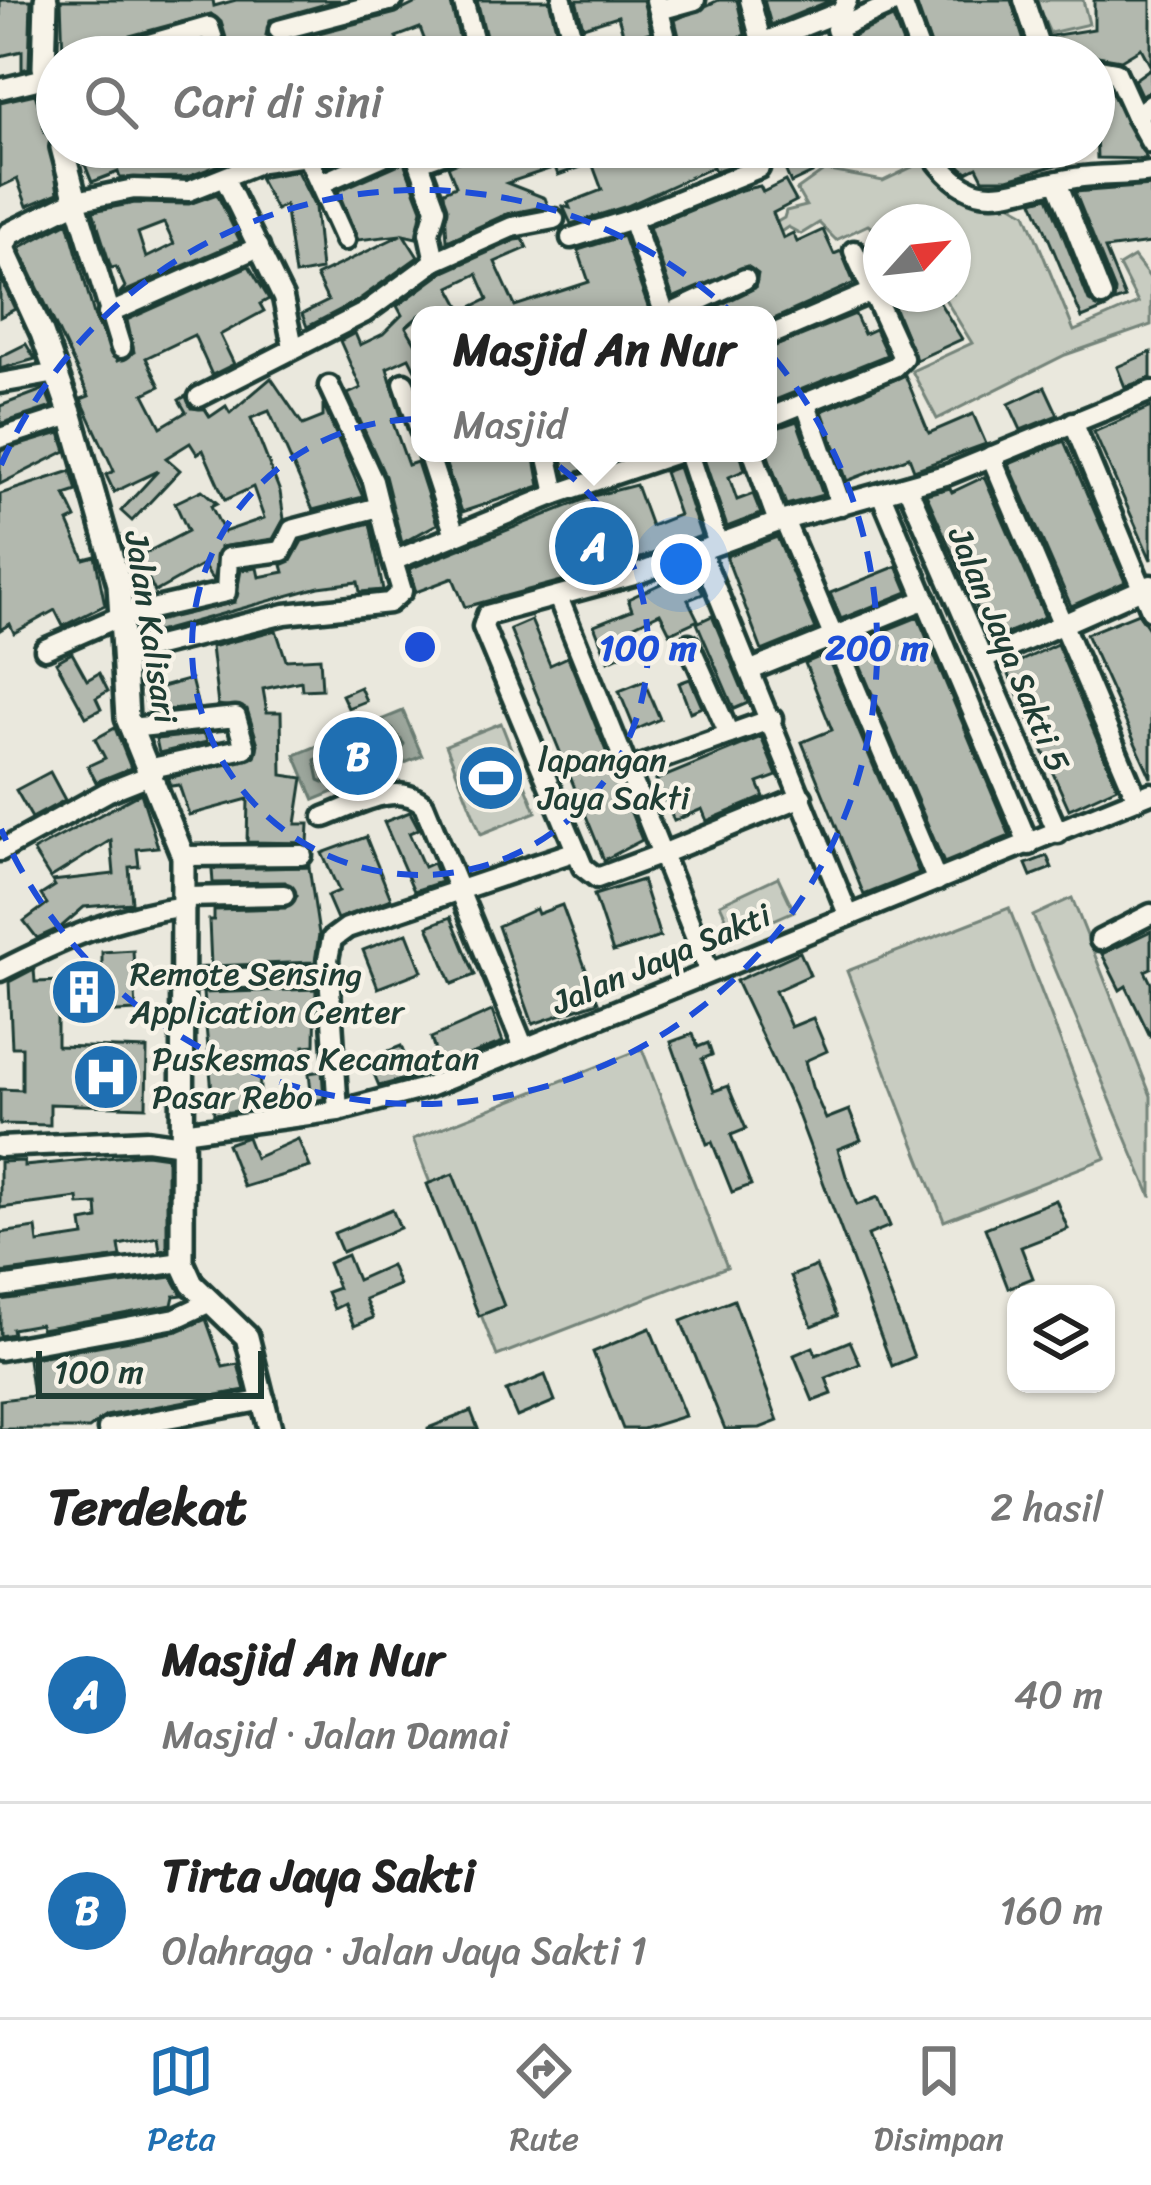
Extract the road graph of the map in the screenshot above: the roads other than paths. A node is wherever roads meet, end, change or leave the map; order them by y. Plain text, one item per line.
1 (46, 0) edge
2 (393, 0) edge
3 (463, 0) edge
4 (562, 0) edge
5 (695, 0) edge
6 (750, 0) edge
7 (901, 0) edge
8 (1024, 0) edge
9 (847, 4) edge
10 (657, 5) edge
11 (279, 30) dead end
12 (48, 36) edge
13 (178, 36) edge
14 (212, 36) edge
15 (472, 36) edge
16 (571, 36) edge
17 (665, 36) edge
18 (760, 36) edge
19 (773, 36) edge
20 (839, 36) edge
21 (914, 36) edge
22 (1036, 36) edge
23 (1115, 72) edge
24 (36, 75) edge
25 (0, 89) edge
26 (1144, 110) edge
27 (1151, 143) edge
28 (67, 168) edge
29 (246, 168) edge
30 (314, 168) edge
31 (369, 168) edge
32 (421, 168) edge
33 (759, 168) dead end
34 (941, 168) edge
35 (1151, 172) edge
36 (225, 178) junction
37 (1057, 182) junction
38 (322, 183) junction
39 (76, 201) junction
40 (554, 219) dead end
41 (632, 219) junction
42 (2, 238) edge
43 (571, 238) dead end
44 (345, 240) dead end
45 (259, 247) junction
46 (854, 251) dead end
47 (434, 261) junction
48 (863, 272) edge
49 (745, 279) dead end
50 (863, 296) edge
51 (1102, 296) dead end
52 (664, 306) edge
53 (686, 306) edge
54 (881, 312) edge
55 (108, 314) junction
56 (777, 332) edge
57 (121, 347) dead end
58 (293, 347) junction
59 (57, 373) junction
60 (0, 382) edge
61 (404, 383) dead end
62 (329, 386) dead end
63 (1151, 391) edge
64 (199, 397) dead end
65 (805, 402) junction
66 (411, 404) edge
67 (777, 414) edge
68 (71, 415) junction
69 (1073, 422) junction
70 (0, 438) edge
71 (991, 456) junction
72 (431, 462) edge
73 (549, 462) edge
74 (650, 462) edge
75 (690, 462) edge
76 (757, 462) edge
77 (908, 488) junction
78 (556, 494) junction
79 (881, 494) junction
80 (841, 505) junction
81 (379, 507) junction
82 (781, 521) junction
83 (455, 535) junction
84 (709, 547) junction
85 (392, 561) junction
86 (1146, 587) edge
87 (558, 597) junction
88 (926, 598) junction
89 (1151, 610) edge
90 (121, 616) junction
91 (1062, 625) junction
92 (834, 636) junction
93 (689, 644) dead end
94 (45, 650) dead end
95 (122, 655) junction
96 (982, 659) junction
97 (752, 670) junction
98 (772, 719) junction
99 (130, 728) junction
100 (729, 734) junction
101 (629, 770) junction
102 (149, 772) junction
103 (1144, 796) edge
104 (802, 797) junction
105 (324, 817) dead end
106 (1058, 833) junction
107 (1029, 845) junction
108 (577, 850) junction
109 (0, 851) edge
110 (662, 854) junction
111 (302, 855) dead end
112 (183, 856) junction
113 (937, 881) junction
114 (460, 894) junction
115 (284, 896) dead end
116 (185, 902) junction
117 (848, 914) junction
118 (1151, 914) edge
119 (1100, 940) dead end
120 (0, 970) edge
121 (709, 971) junction
122 (328, 976) junction
123 (184, 980) junction
124 (524, 1048) junction
125 (338, 1112) junction
126 (182, 1138) junction
127 (0, 1147) edge
128 (182, 1262) junction
129 (0, 1287) edge
130 (210, 1302) junction
131 (0, 1350) edge
132 (265, 1400) junction
133 (108, 1429) edge
134 (270, 1429) edge

1 - 12 street
2 - 11 street
3 - 15 street
4 - 16 street
5 - 10 street
6 - 18 street
7 - 20 street
7 - 21 street
8 - 22 street
9 - 19 street
10 - 17 street
13 - 14 street
23 - 26 street
24 - 25 street
26 - 27 street
28 - 39 street
29 - 36 street
30 - 38 street
31 - 38 street
32 - 47 street
33 - 41 street
34 - 37 street
35 - 37 street
36 - 39 street
36 - 45 street
37 - 51 street
38 - 44 street
39 - 42 street, Jalan Kalisari
39 - 55 street
40 - 47 street
41 - 43 street
41 - 52 street
42 - 59 street, Jalan Kalisari
45 - 55 street
45 - 58 street
46 - 48 street
47 - 58 street
49 - 53 street
50 - 56 street
54 - 65 street
55 - 57 street
58 - 64 street
59 - 60 street
59 - 68 street, Jalan Kalisari
61 - 66 street
62 - 81 street
63 - 69 street
65 - 67 street
65 - 80 street
68 - 70 street
68 - 90 street, Jalan Kalisari
69 - 71 street
69 - 86 street
71 - 77 street
71 - 91 street
72 - 83 street
73 - 78 street
74 - 78 street
75 - 84 street
76 - 82 street
77 - 79 street
77 - 96 street, Jalan Jaya Sakti 5
78 - 83 street
79 - 80 street
79 - 88 street
80 - 82 street
81 - 85 street
81 - 90 street
82 - 84 street
82 - 92 street
83 - 85 street
84 - 87 street
84 - 97 street
85 - 95 street
86 - 89 street
86 - 91 street
87 - 101 street
87 - 108 street
88 - 92 street
88 - 107 street
90 - 94 street
90 - 95 street, Jalan Kalisari
91 - 96 street
91 - 103 street
92 - 97 street
92 - 113 street
93 - 100 street
95 - 99 street, Jalan Kalisari
96 - 106 street, Jalan Jaya Sakti 5
97 - 98 street
98 - 100 street
98 - 104 street
99 - 102 street, Jalan Kalisari
99 - 102 street
100 - 101 street
101 - 110 street
102 - 109 street
102 - 112 street, Jalan Kalisari
103 - 106 street, Jalan Jaya Sakti
104 - 110 street
104 - 117 street
105 - 114 street
106 - 107 street, Jalan Jaya Sakti
107 - 113 street, Jalan Jaya Sakti
108 - 110 street
108 - 114 street
110 - 121 street
111 - 112 street
112 - 116 street, Jalan Kalisari
113 - 117 street, Jalan Jaya Sakti
114 - 122 street
114 - 124 street
115 - 116 street
116 - 120 street
116 - 123 street, Jalan Kalisari
117 - 121 street, Jalan Jaya Sakti
118 - 119 street
121 - 124 street, Jalan Jaya Sakti
122 - 123 street
122 - 125 street
123 - 126 street, Jalan Kalisari
124 - 125 street, Jalan Jaya Sakti
125 - 126 street, Jalan Jaya Sakti
126 - 127 street, Jalan Jaya Sakti
126 - 128 street, Jalan Kalisari
128 - 129 street
128 - 130 street
130 - 131 street
130 - 132 street
132 - 133 street
132 - 134 street

